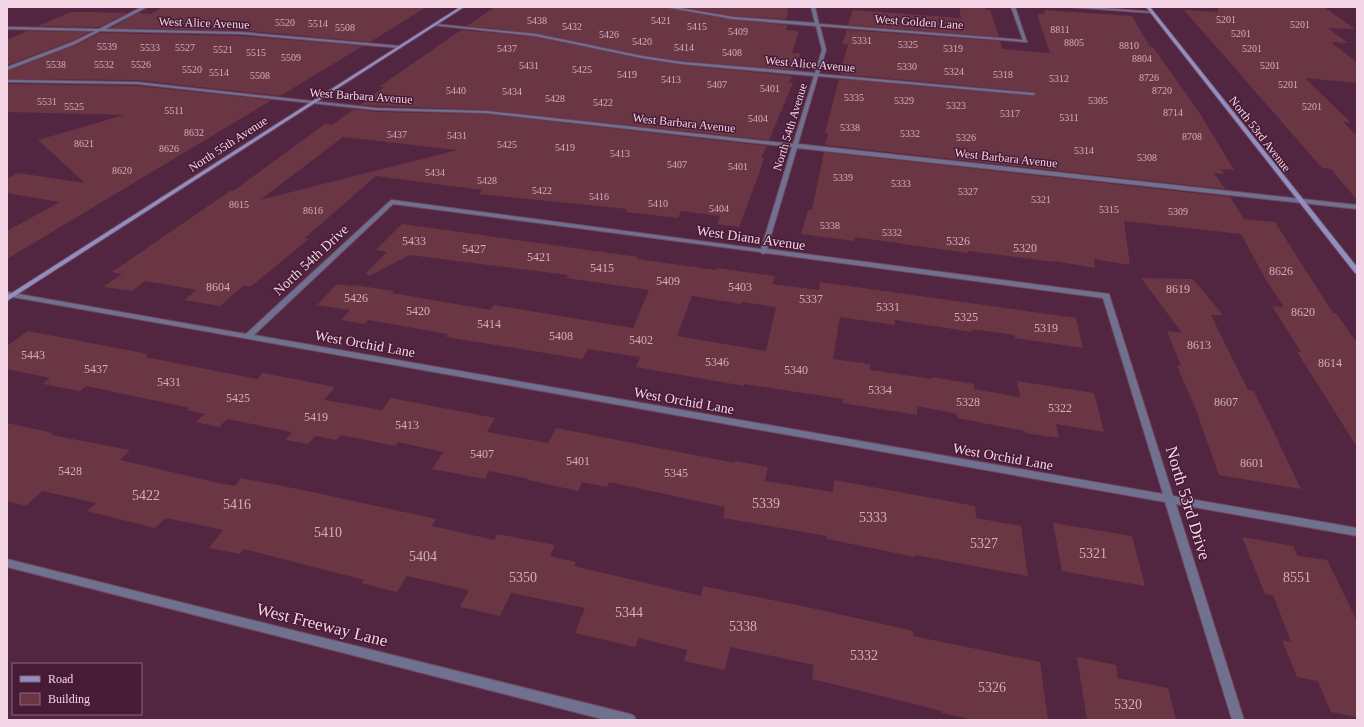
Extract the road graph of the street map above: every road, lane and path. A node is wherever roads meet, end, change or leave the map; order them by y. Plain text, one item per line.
1 (145, 7) edge
2 (462, 7) edge
3 (667, 7) edge
4 (813, 7) edge
5 (1013, 7) edge
6 (1071, 7) edge
7 (1148, 7) edge
8 (1152, 12) junction
9 (818, 24) junction
10 (434, 25) junction
11 (7, 28) edge
12 (100, 30) junction
13 (585, 46) junction
14 (400, 47) junction
15 (579, 48) dead end
16 (7, 69) edge
17 (817, 75) junction
18 (7, 81) edge
19 (1033, 94) dead end
20 (312, 102) junction
21 (795, 145) junction
22 (1300, 201) junction
23 (392, 202) joint
24 (1357, 207) edge
25 (763, 252) junction
26 (1357, 272) edge
27 (9, 296) edge
28 (1106, 296) joint
29 (248, 336) junction
30 (1170, 500) junction
31 (1357, 532) edge
32 (7, 563) edge
33 (630, 720) edge
34 (1238, 720) edge

1 - 12 street
2 - 10 street, North 55th Avenue
3 - 9 street, West Golden Lane
4 - 9 street, North 54th Avenue
5 - 9 street, West Golden Lane
6 - 8 street
7 - 8 street, North 53rd Avenue
8 - 22 street, North 53rd Avenue
9 - 17 street, North 54th Avenue
10 - 13 street, West Alice Avenue
10 - 14 street, North 55th Avenue
11 - 12 street, West Alice Avenue
12 - 14 street, West Alice Avenue
12 - 16 street
13 - 15 street, West Alice Avenue
13 - 17 street, West Alice Avenue
14 - 20 street, North 55th Avenue
17 - 19 street, West Alice Avenue
17 - 21 street, North 54th Avenue
18 - 20 street, West Barbara Avenue
20 - 21 street, West Barbara Avenue
20 - 27 street, North 55th Avenue
21 - 22 street, West Barbara Avenue
21 - 25 street, North 54th Avenue
22 - 24 street, West Barbara Avenue
22 - 26 street, North 53rd Avenue
23 - 25 street, West Diana Avenue
23 - 29 street, North 54th Drive
25 - 28 street, West Diana Avenue
27 - 29 street, West Orchid Lane
28 - 30 street, North 53rd Drive
29 - 30 street, West Orchid Lane
30 - 31 street, West Orchid Lane
30 - 34 street, North 53rd Drive
32 - 33 street, West Freeway Lane

